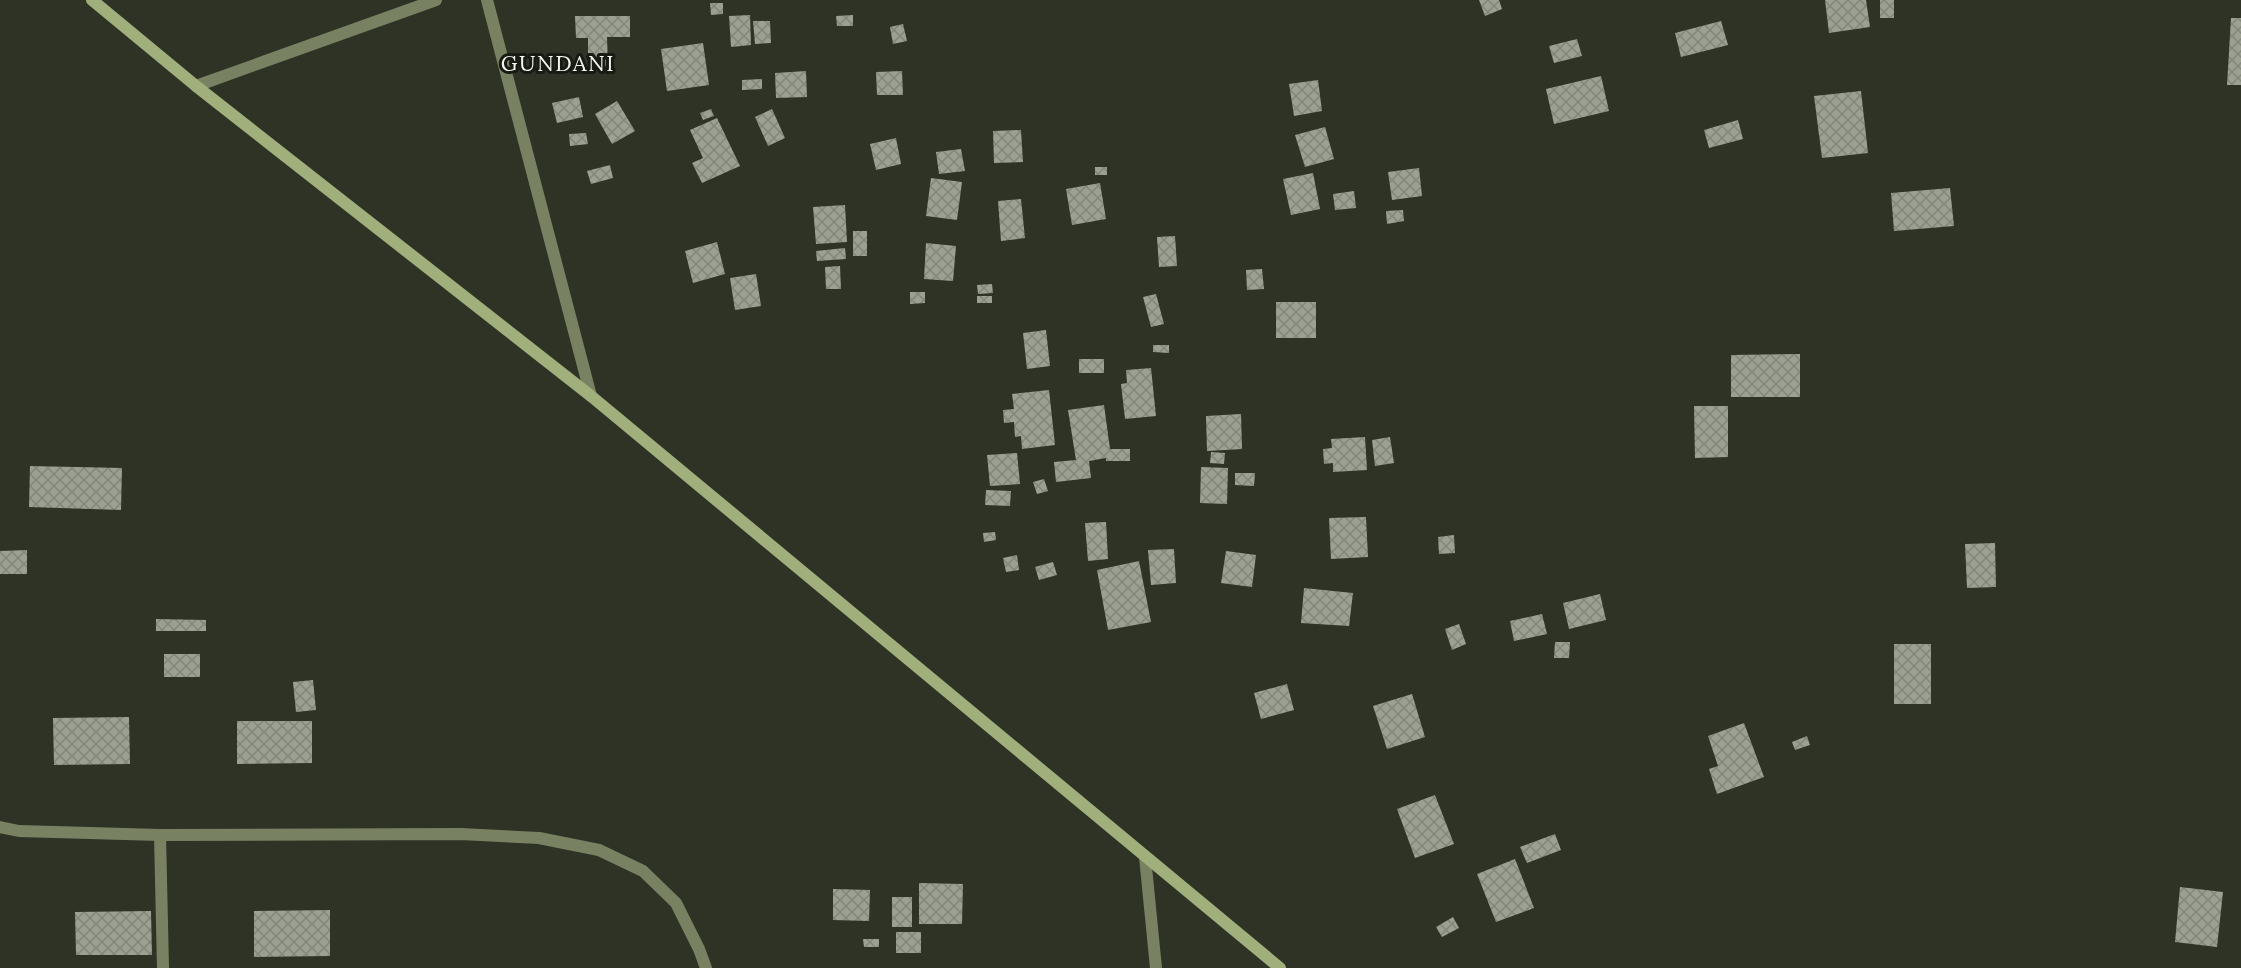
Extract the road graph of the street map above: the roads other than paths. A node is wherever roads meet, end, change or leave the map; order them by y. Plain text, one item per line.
1 (92, 0) edge
2 (436, 0) edge
3 (487, 0) edge
4 (196, 86) junction
5 (591, 396) junction
6 (0, 827) edge
7 (160, 835) junction
8 (1145, 857) junction
9 (164, 968) edge
10 (706, 968) edge
11 (1156, 968) edge
12 (1280, 968) edge

1 - 4 street
2 - 4 street
3 - 5 street
4 - 5 street
5 - 8 street
6 - 7 street
7 - 9 street
7 - 10 street
8 - 11 street
8 - 12 street

